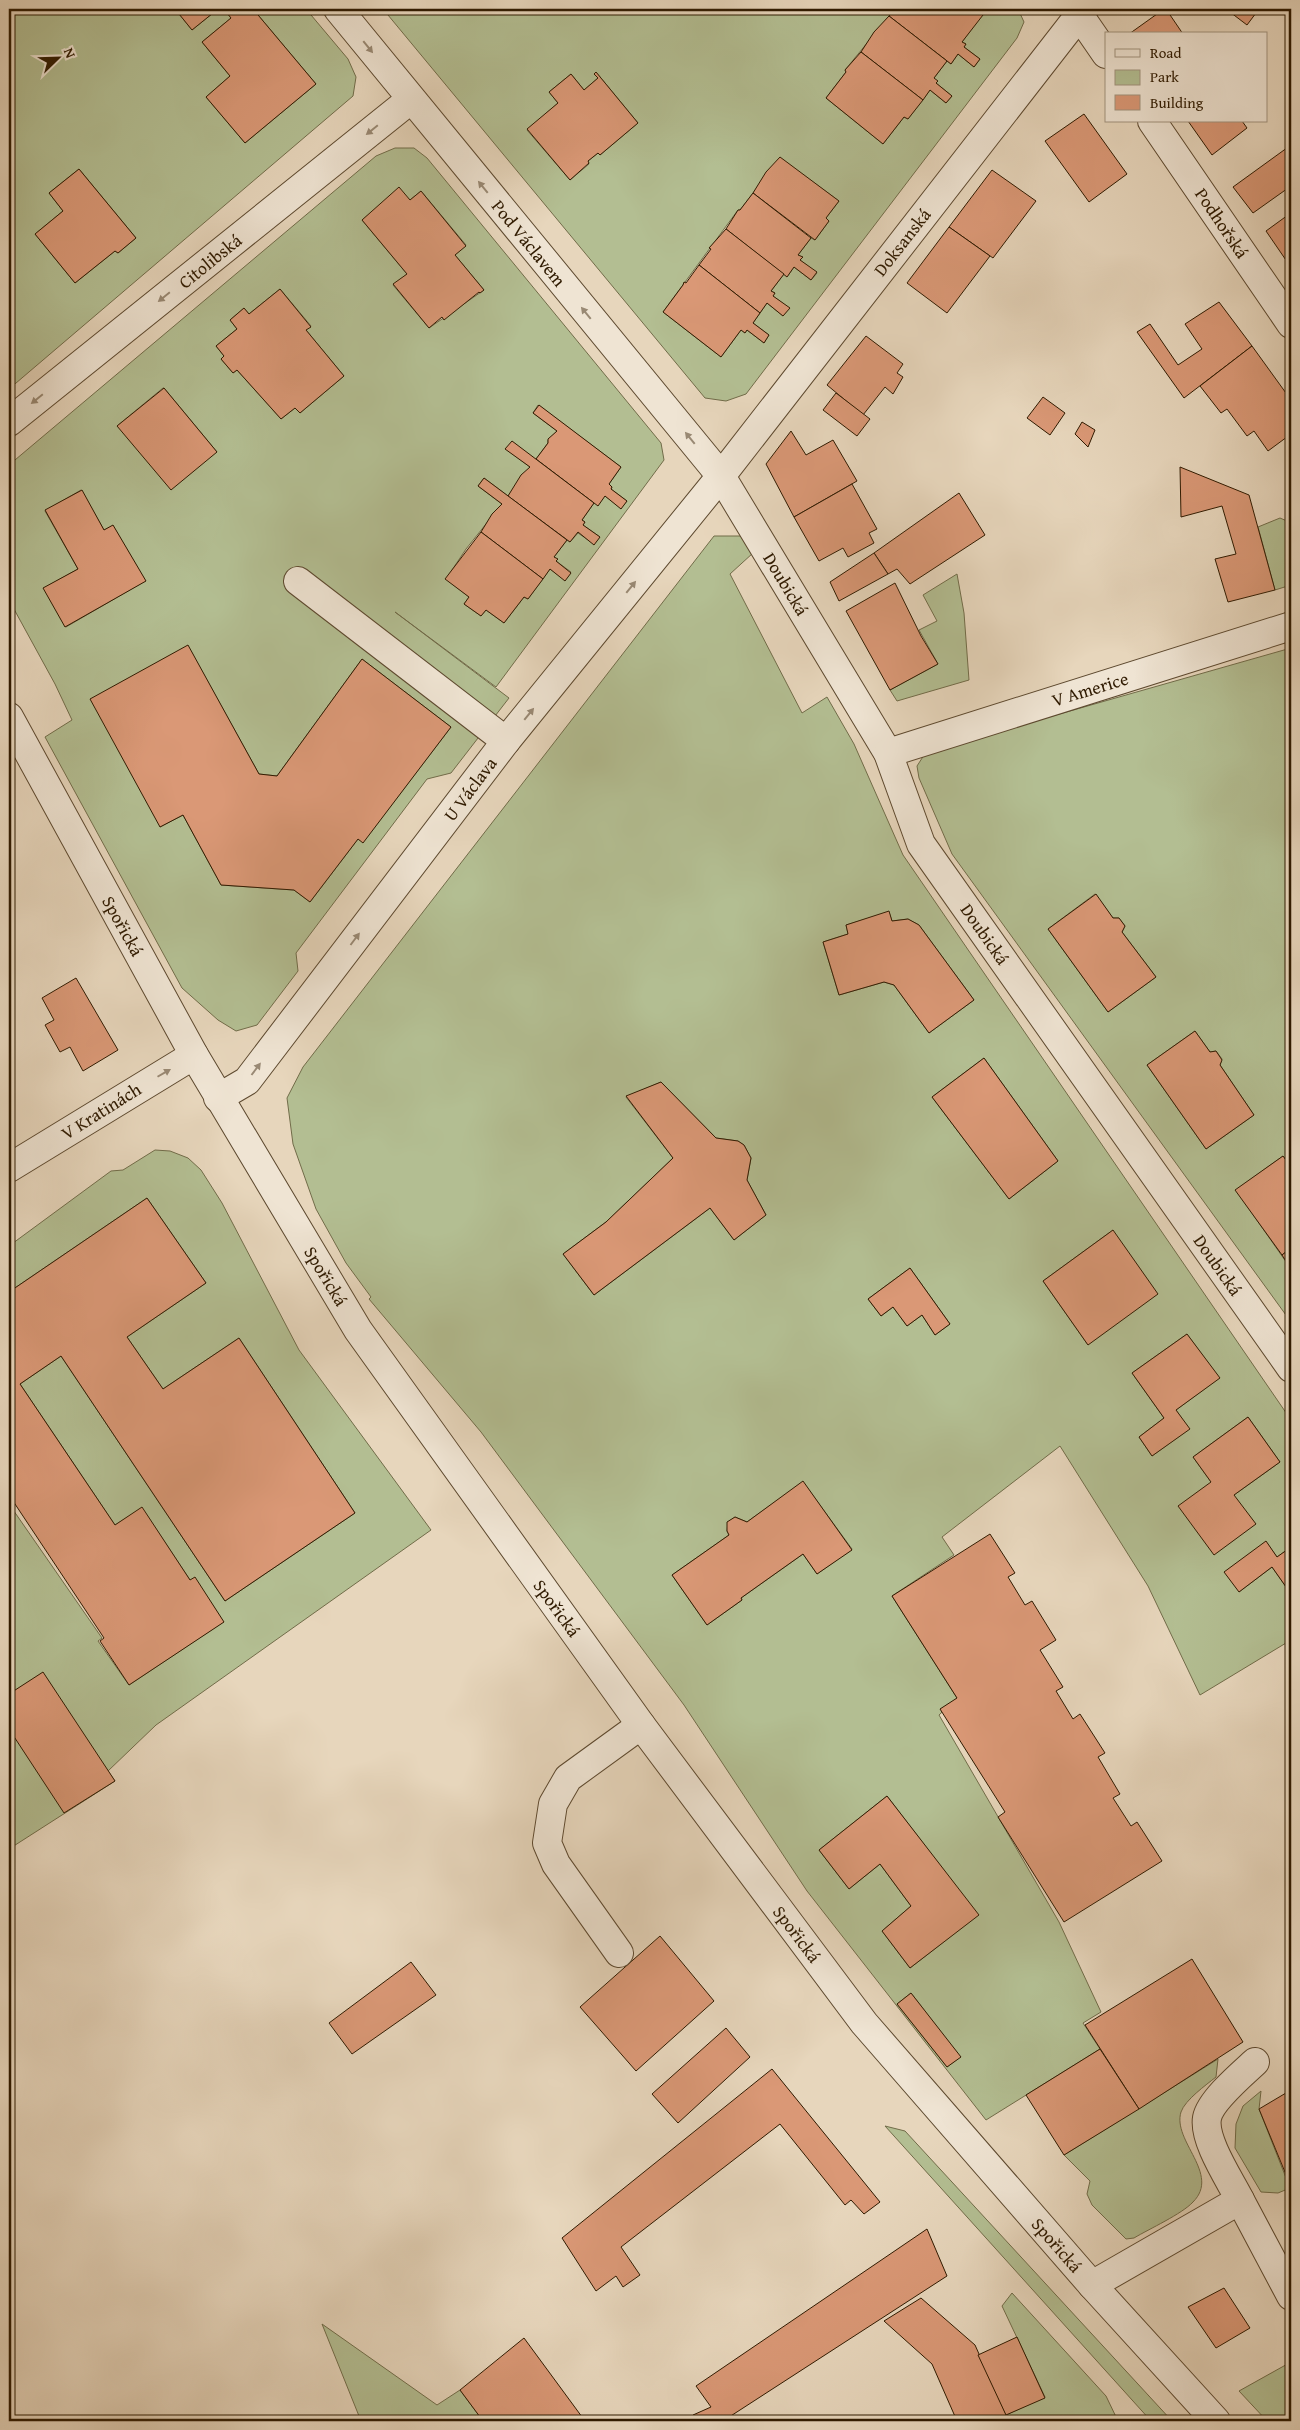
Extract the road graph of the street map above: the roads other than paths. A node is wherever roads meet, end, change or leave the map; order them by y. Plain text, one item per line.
1 (338, 9) edge
2 (1080, 11) edge
3 (1105, 52) edge
4 (410, 100) junction
5 (1153, 122) edge
6 (1291, 324) edge
7 (9, 422) edge
8 (720, 476) junction
9 (298, 581) dead end
10 (1291, 626) edge
11 (9, 717) edge
12 (506, 741) junction
13 (888, 753) junction
14 (194, 1055) junction
15 (218, 1098) junction
16 (9, 1168) edge
17 (1291, 1368) edge
18 (640, 1725) junction
19 (619, 1954) dead end
20 (1255, 2062) dead end
21 (1240, 2200) junction
22 (1092, 2285) junction
23 (1291, 2296) edge
24 (1216, 2421) edge

1 -> 4 street, Pod Václavem
2 - 3 street
2 - 8 street, Doksanská
4 -> 7 street, Citolibská
8 -> 4 street, Pod Václavem
5 - 6 street, Podhořská
12 -> 8 street, U Václava
8 - 13 street, Doubická
9 - 12 street
10 - 13 street, V Americe
11 - 14 street, Spořická
15 -> 12 street, U Václava
13 - 17 street, Doubická
14 - 15 street, Spořická
16 -> 14 street, V Kratinách
15 - 18 street, Spořická
18 - 19 street
18 - 22 street, Spořická
20 - 21 street
21 - 22 street
21 - 23 street
22 - 24 street, Spořická

